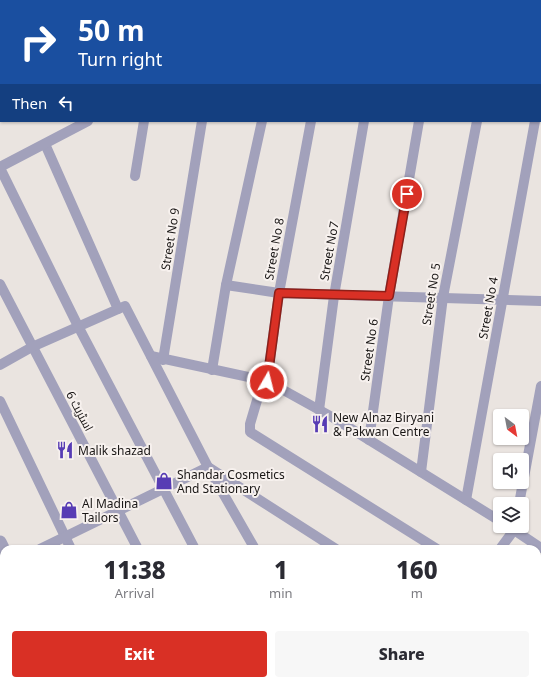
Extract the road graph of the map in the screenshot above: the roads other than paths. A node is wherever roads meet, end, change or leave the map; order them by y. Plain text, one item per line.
1 (86, 122) edge
2 (144, 122) edge
3 (202, 122) edge
4 (262, 122) edge
5 (311, 122) edge
6 (364, 122) edge
7 (419, 122) edge
8 (477, 122) edge
9 (535, 122) edge
10 (44, 144) junction
11 (0, 168) edge
12 (135, 176) dead end
13 (0, 284) edge
14 (226, 285) junction
15 (279, 293) junction
16 (334, 296) junction
17 (389, 296) junction
18 (443, 297) junction
19 (503, 299) junction
20 (541, 301) edge
21 (118, 309) junction
22 (78, 326) junction
23 (32, 347) junction
24 (150, 356) junction
25 (163, 360) junction
26 (0, 365) edge
27 (212, 370) junction
28 (265, 381) junction
29 (541, 386) edge
30 (0, 401) edge
31 (319, 410) junction
32 (370, 440) junction
33 (208, 467) junction
34 (420, 472) junction
35 (163, 489) junction
36 (520, 497) edge
37 (466, 500) junction
38 (118, 511) junction
39 (493, 517) edge
40 (509, 533) edge
41 (520, 533) edge
42 (65, 537) junction
43 (48, 545) edge
44 (69, 545) edge
45 (136, 545) edge
46 (193, 545) edge
47 (253, 545) edge
48 (330, 545) edge
49 (431, 545) edge
50 (502, 545) edge
51 (537, 545) edge

1 - 10 street
2 - 12 street
3 - 25 street, Street No 9
4 - 14 street
5 - 15 street, Street No 8
6 - 16 street, Street No7
7 - 17 street, Street No 6
8 - 18 street, Street No 5
9 - 19 street, Street No 4
10 - 11 street
10 - 21 street
11 - 22 street
13 - 23 street, اسٹریٹ 6
14 - 15 street
14 - 27 street
15 - 16 street
15 - 28 street, Street No 8
16 - 17 street
16 - 31 street, Street No7
17 - 18 street
17 - 32 street, Street No 6
18 - 19 street
18 - 34 street, Street No 5
19 - 20 street
19 - 37 street, Street No 4
21 - 22 street
21 - 24 street
22 - 23 street
22 - 35 street
23 - 26 street
23 - 38 street, اسٹریٹ 6
24 - 25 street
24 - 33 street
25 - 27 street
27 - 28 street
28 - 31 street
28 - 49 street, Street No 8
29 - 36 street
30 - 42 street
31 - 32 street
32 - 34 street
33 - 35 street
33 - 47 street
33 - 48 street
34 - 37 street
35 - 38 street
35 - 46 street
37 - 39 street
38 - 42 street
38 - 45 street, اسٹریٹ 6
40 - 50 street
41 - 51 street
42 - 43 street
42 - 44 street

